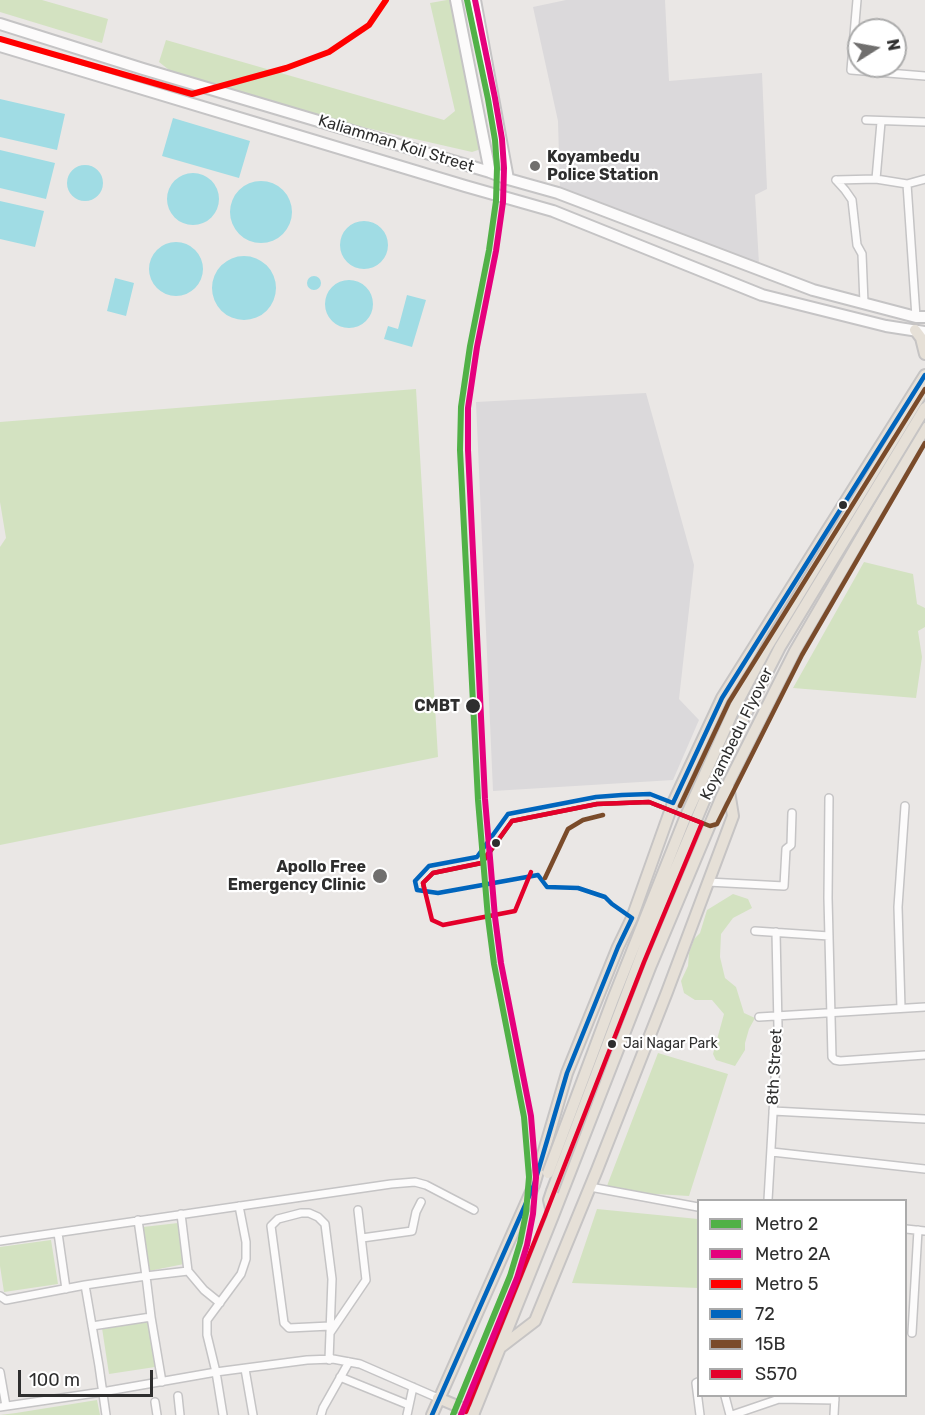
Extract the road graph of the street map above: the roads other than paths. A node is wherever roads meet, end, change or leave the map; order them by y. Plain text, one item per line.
1 (456, 0) edge
2 (475, 0) edge
3 (857, 0) edge
4 (0, 24) edge
5 (0, 46) edge
6 (925, 76) edge
7 (866, 120) dead end
8 (881, 122) junction
9 (925, 122) edge
10 (490, 172) junction
11 (508, 179) junction
12 (876, 179) junction
13 (925, 179) edge
14 (907, 184) junction
15 (864, 303) junction
16 (921, 317) edge
17 (920, 331) edge
18 (925, 354) edge
19 (925, 359) edge
20 (924, 380) edge
21 (925, 408) edge
22 (925, 428) edge
23 (794, 585) junction
24 (822, 604) junction
25 (728, 784) junction
26 (829, 798) dead end
27 (673, 803) junction
28 (905, 806) dead end
29 (792, 813) dead end
30 (712, 819) junction
31 (708, 882) junction
32 (755, 931) dead end
33 (776, 932) junction
34 (829, 936) junction
35 (618, 947) junction
36 (653, 959) junction
37 (925, 1007) edge
38 (901, 1008) junction
39 (830, 1012) junction
40 (777, 1015) junction
41 (759, 1017) dead end
42 (925, 1055) edge
43 (773, 1111) junction
44 (925, 1119) edge
45 (772, 1152) junction
46 (925, 1169) edge
47 (534, 1185) junction
48 (590, 1187) junction
49 (768, 1199) edge
50 (421, 1202) dead end
51 (239, 1206) junction
52 (697, 1207) edge
53 (358, 1210) dead end
54 (474, 1210) dead end
55 (181, 1214) junction
56 (553, 1216) junction
57 (138, 1220) junction
58 (907, 1229) edge
59 (922, 1230) edge
60 (58, 1233) junction
61 (362, 1238) junction
62 (0, 1241) edge
63 (188, 1271) junction
64 (146, 1276) junction
65 (85, 1285) junction
66 (66, 1289) junction
67 (0, 1298) edge
68 (220, 1303) junction
69 (151, 1317) junction
70 (92, 1326) junction
71 (330, 1330) junction
72 (912, 1333) dead end
73 (501, 1347) junction
74 (329, 1360) junction
75 (348, 1362) junction
76 (245, 1369) junction
77 (0, 1372) edge
78 (216, 1372) junction
79 (340, 1377) junction
80 (162, 1382) junction
81 (414, 1387) junction
82 (102, 1392) junction
83 (178, 1396) dead end
84 (698, 1397) edge
85 (726, 1397) edge
86 (438, 1398) junction
87 (835, 1398) edge
88 (155, 1402) dead end
89 (409, 1405) junction
90 (3, 1406) edge
91 (474, 1414) edge
92 (106, 1415) edge
93 (157, 1415) edge
94 (180, 1415) edge
95 (223, 1415) edge
96 (253, 1415) edge
97 (321, 1415) edge
98 (407, 1415) edge
99 (432, 1415) edge
100 (700, 1415) edge
101 (731, 1415) edge
102 (834, 1415) edge

1 - 10 main road
2 - 11 main road
3 - 6 street
4 - 10 main road, Kaliamman Koil Street
5 - 17 main road, Kaliamman Koil Street
7 - 8 street
8 - 9 street
8 - 12 street
10 - 11 main road, Kaliamman Koil Street
11 - 15 main road, Kaliamman Koil Street
12 - 14 street
12 - 15 street
13 - 14 street
14 - 16 street
15 - 16 main road, Kaliamman Koil Street
17 - 18 main road
19 - 20 main road
20 - 23 main road
20 - 47 main road, Koyambedu Flyover, bridge
21 - 56 main road, Koyambedu Flyover, bridge
22 - 24 main road
23 - 24 main road
23 - 27 main road
24 - 25 main road
25 - 30 main road
25 - 31 main road
26 - 34 street
27 - 30 main road
27 - 35 main road
28 - 38 street
29 - 31 street
30 - 36 main road
31 - 48 main road
32 - 33 street
33 - 34 street
33 - 40 street, 8th Street
34 - 39 street
35 - 36 main road
35 - 47 main road
36 - 56 main road
37 - 38 street
38 - 39 street
39 - 40 street
39 - 42 street
40 - 41 street
40 - 43 street, 8th Street
43 - 44 street
43 - 45 street, 8th Street
45 - 46 street
45 - 49 street, 8th Street
47 - 86 main road
48 - 52 street
48 - 73 main road
50 - 61 street
51 - 54 street
51 - 55 street
51 - 68 street
53 - 61 street
55 - 57 street
55 - 63 street
56 - 73 main road
57 - 60 street
57 - 64 street
58 - 59 street
59 - 72 street
60 - 62 street
60 - 66 street
61 - 71 street
63 - 64 street
63 - 68 street
64 - 65 street
64 - 69 street
65 - 66 street
65 - 70 street
66 - 67 street
68 - 78 street
69 - 70 street
69 - 80 street
70 - 82 street
71 - 71 street
71 - 74 street
73 - 91 main road
74 - 75 street
74 - 76 street
75 - 79 street
75 - 81 street
76 - 78 street
76 - 96 street
77 - 90 street
78 - 80 street
78 - 95 street
79 - 89 street
79 - 97 street
80 - 82 street
81 - 86 street
81 - 89 street
82 - 90 street
82 - 92 street
83 - 94 street
84 - 100 street
85 - 101 street
86 - 91 main road
86 - 99 main road
87 - 101 street
87 - 102 street
88 - 93 street
89 - 98 street

